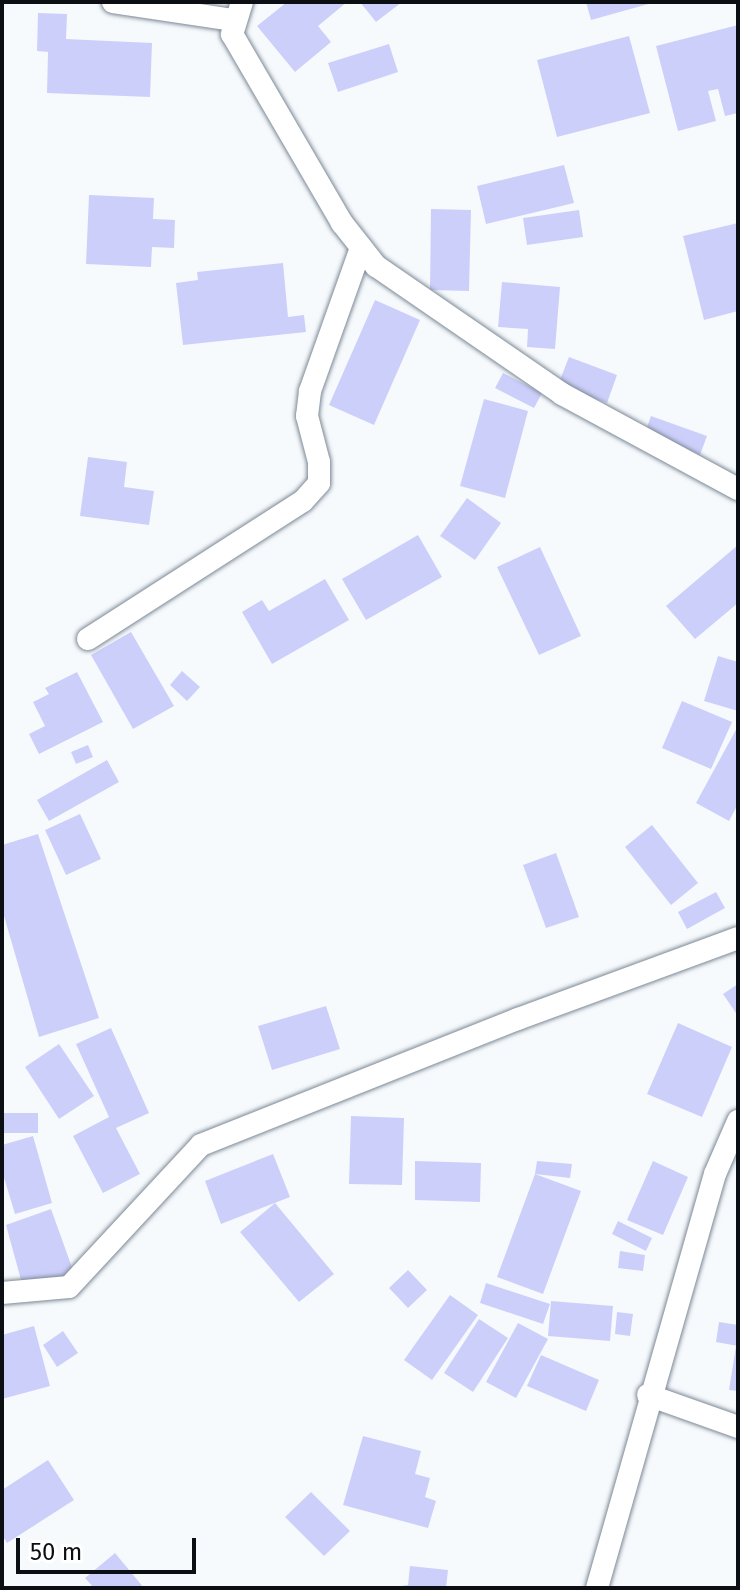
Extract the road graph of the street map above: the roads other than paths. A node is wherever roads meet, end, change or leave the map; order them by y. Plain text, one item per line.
1 (113, 2) edge
2 (238, 11) edge
3 (361, 248) junction
4 (738, 489) edge
5 (88, 639) dead end
6 (738, 938) edge
7 (738, 1121) edge
8 (2, 1293) edge
9 (648, 1395) junction
10 (738, 1427) edge
11 (597, 1588) edge

1 - 2 street
2 - 3 street
3 - 4 street
3 - 5 street
6 - 8 street
7 - 9 street
9 - 10 street
9 - 11 street

